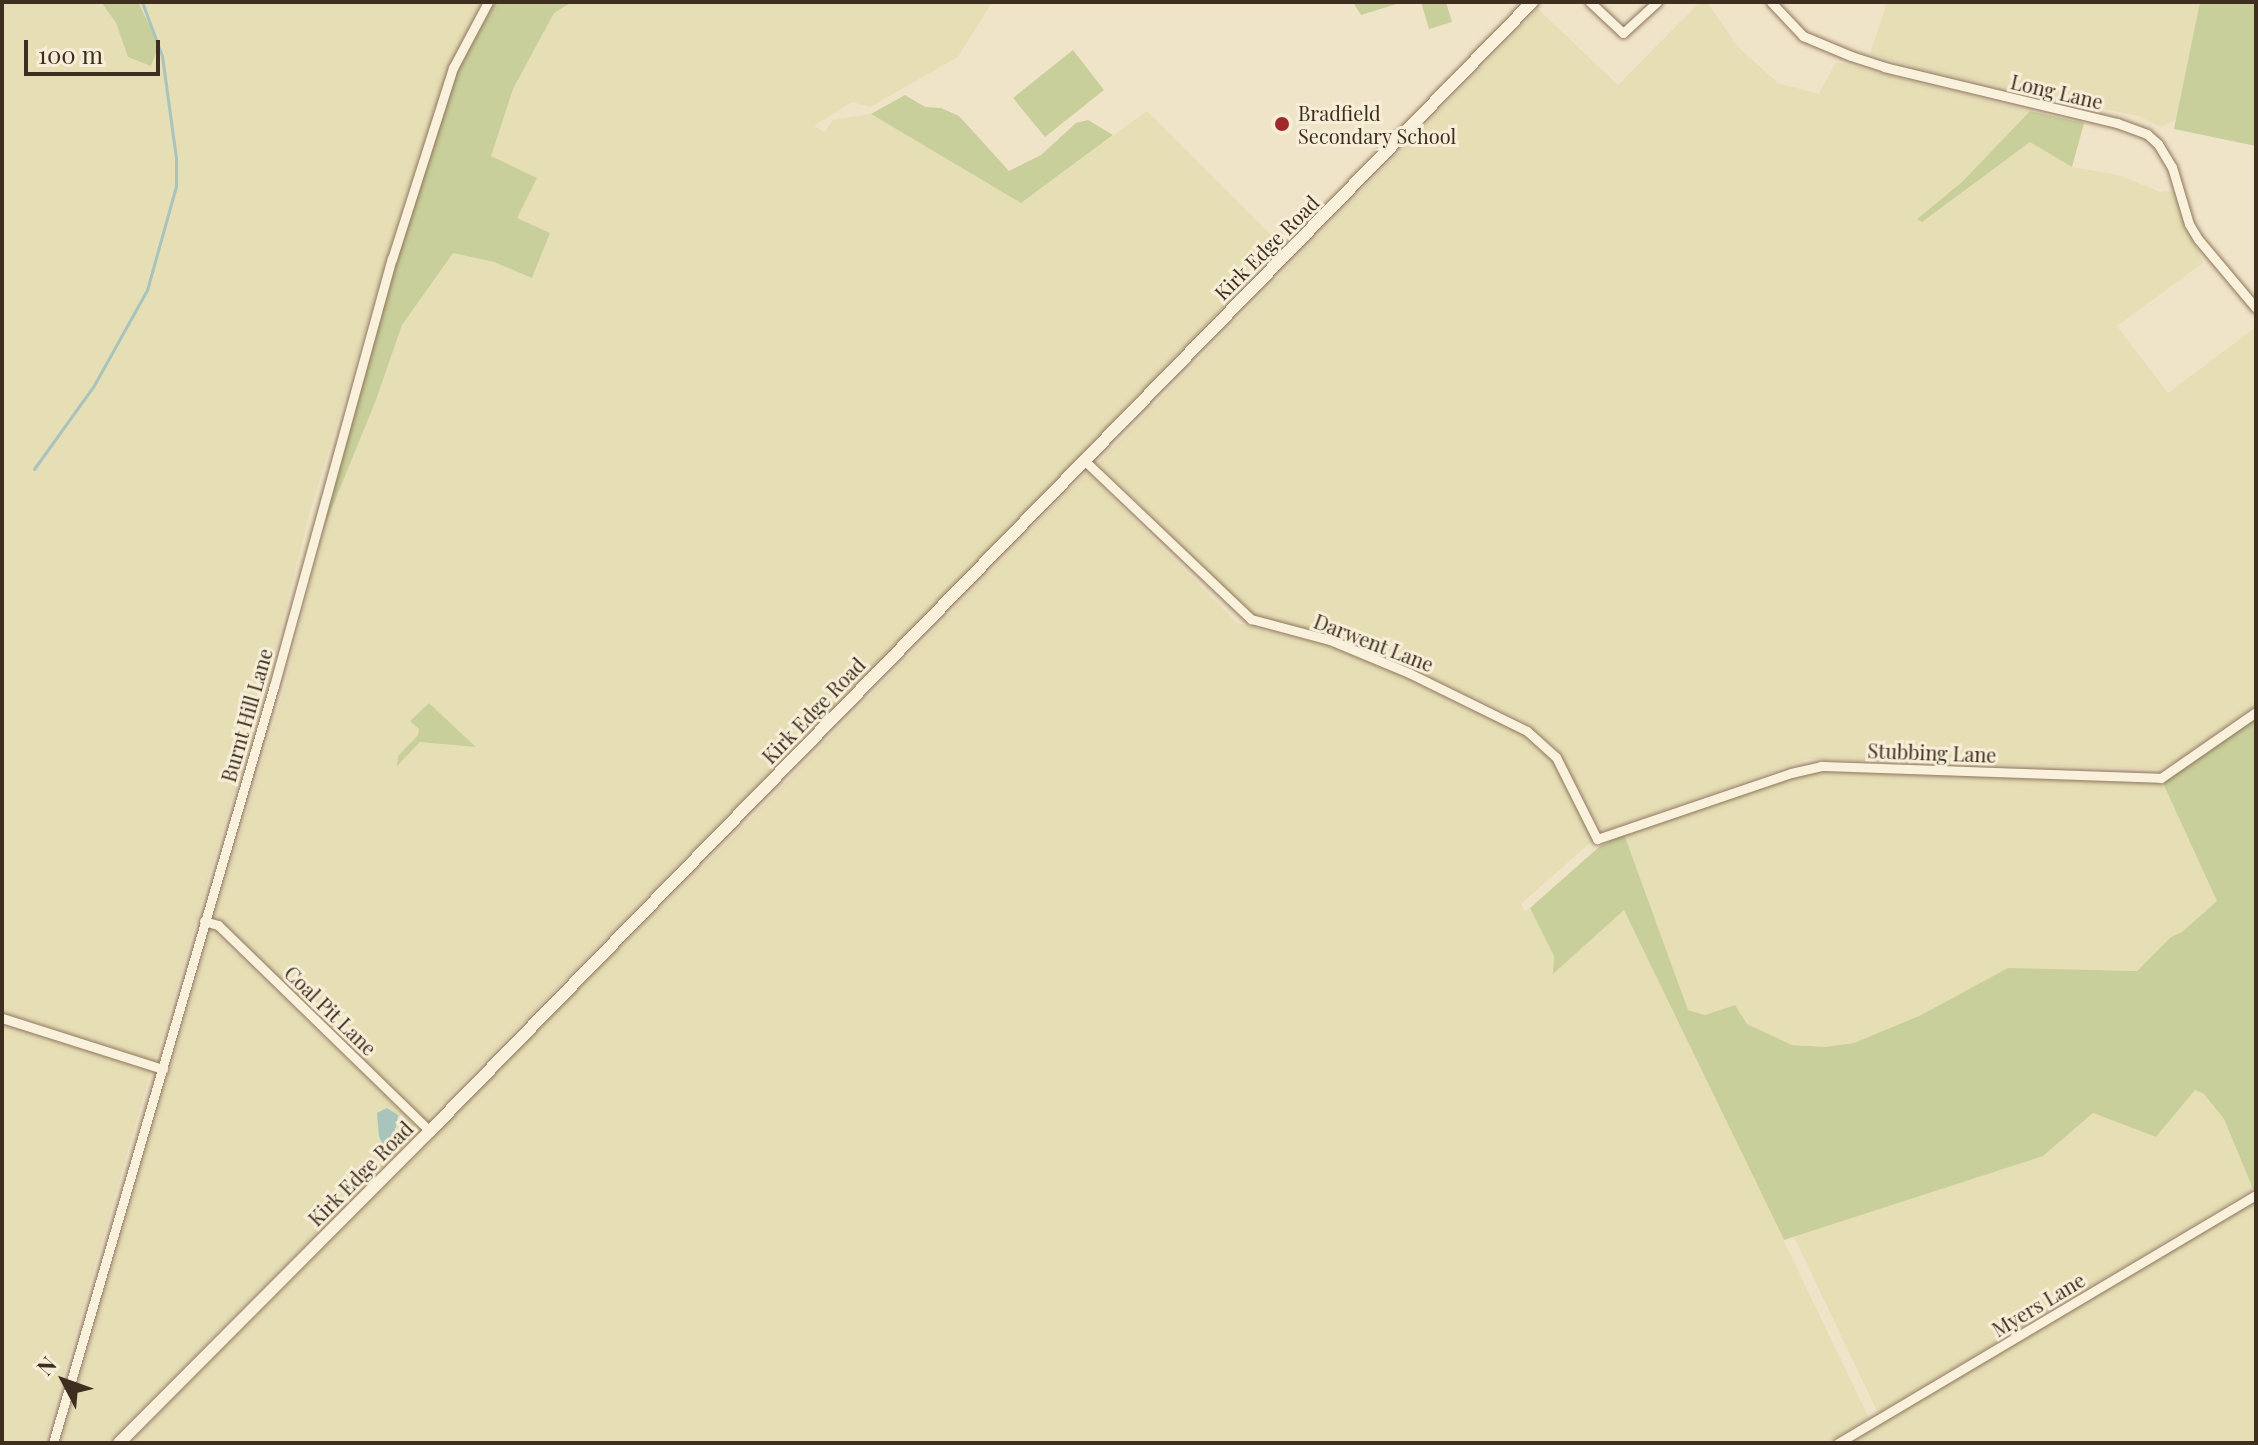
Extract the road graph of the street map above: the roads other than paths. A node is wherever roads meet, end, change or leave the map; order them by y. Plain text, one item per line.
1 (488, 2) edge
2 (1532, 2) edge
3 (1590, 2) edge
4 (1657, 2) edge
5 (1771, 2) edge
6 (2256, 308) edge
7 (1084, 460) junction
8 (2256, 712) edge
9 (1597, 839) joint
10 (204, 921) junction
11 (2, 1018) edge
12 (163, 1069) junction
13 (430, 1131) junction
14 (2256, 1195) edge
15 (53, 1443) edge
16 (119, 1443) edge
17 (1838, 1443) edge

1 - 10 street, Burnt Hill Lane
2 - 7 street, Kirk Edge Road
3 - 4 street
5 - 6 street, Long Lane
7 - 9 street, Darwent Lane
7 - 13 street, Kirk Edge Road
8 - 9 street, Stubbing Lane
10 - 12 street, Burnt Hill Lane
10 - 13 street, Coal Pit Lane
11 - 12 street
12 - 15 street, Burnt Hill Lane
13 - 16 street, Kirk Edge Road
14 - 17 street, Myers Lane

